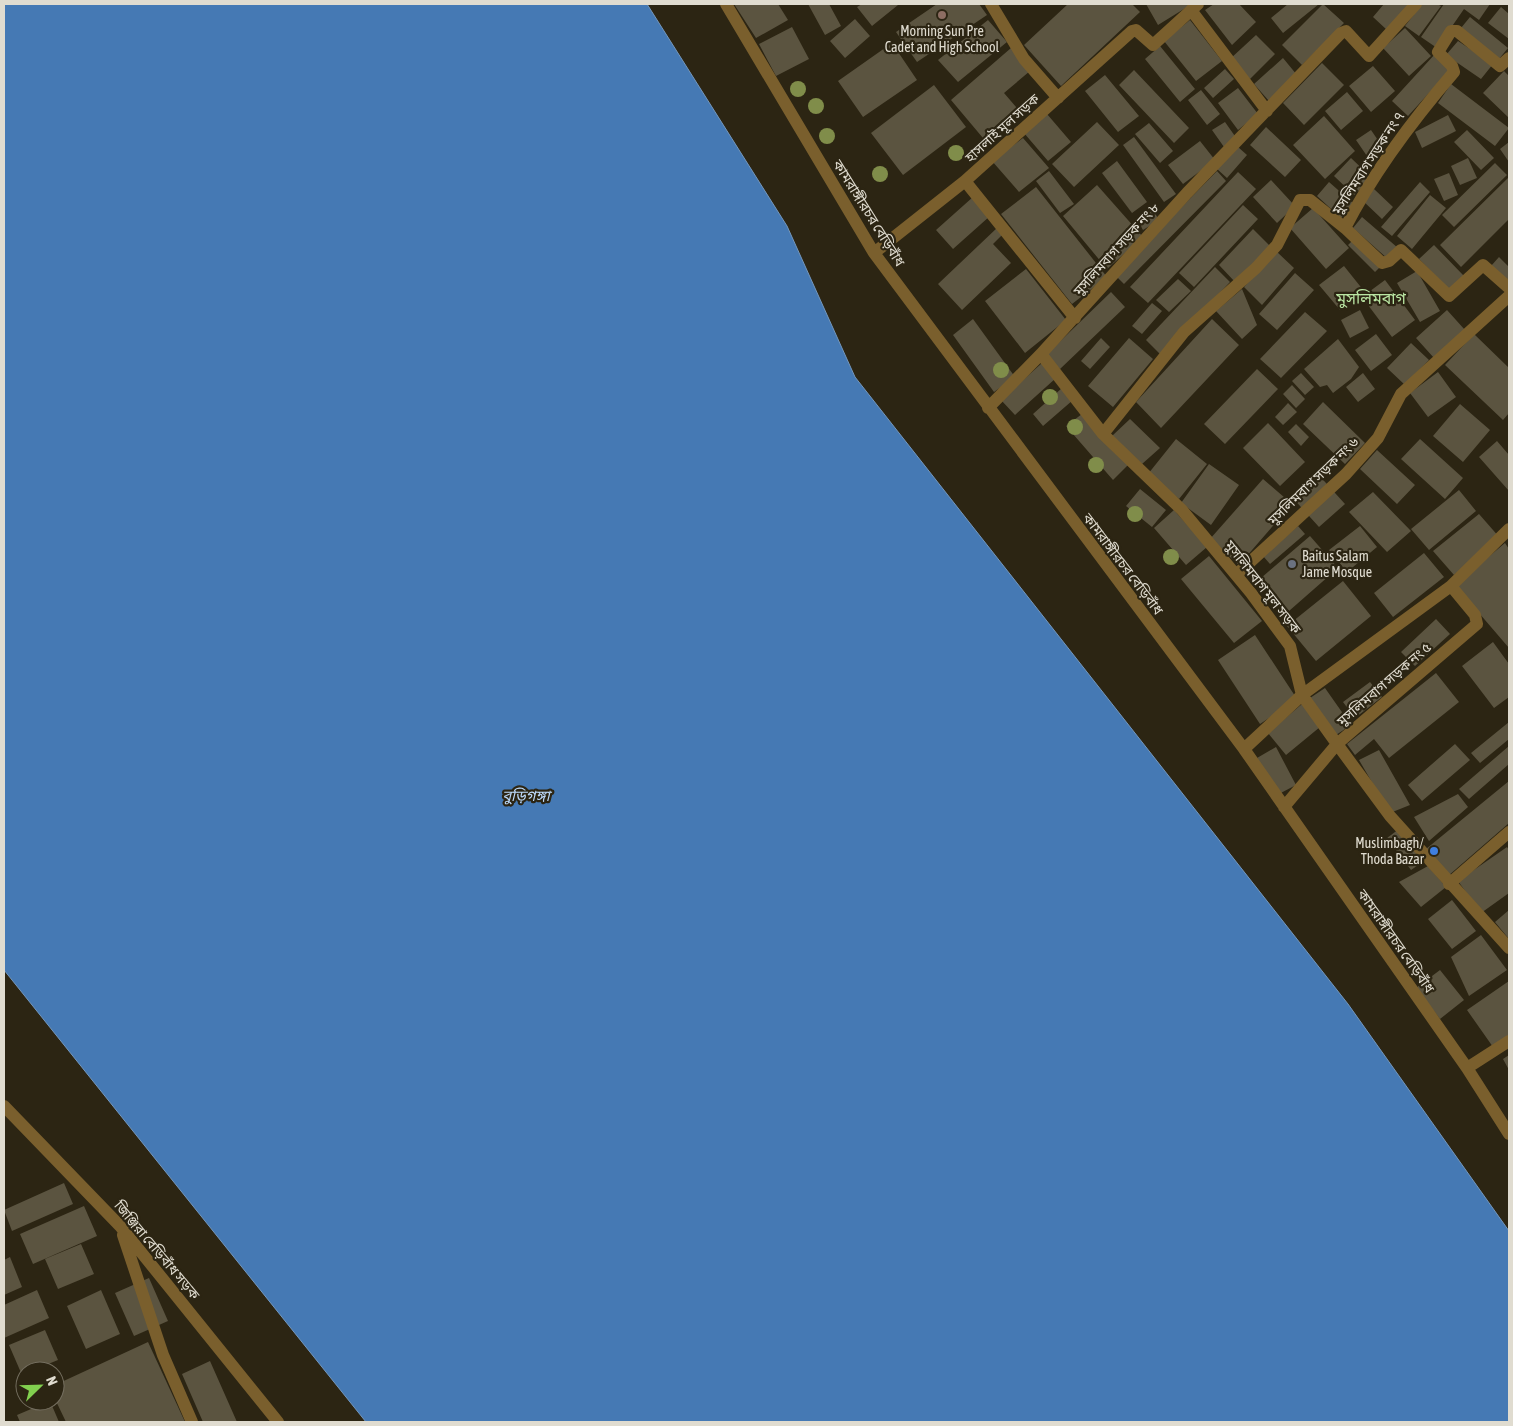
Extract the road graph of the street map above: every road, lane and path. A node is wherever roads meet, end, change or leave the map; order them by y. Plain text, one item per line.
1 (726, 4) edge
2 (991, 4) edge
3 (1416, 4) edge
4 (1194, 7) edge
5 (1509, 58) edge
6 (1058, 98) junction
7 (1267, 111) junction
8 (965, 181) junction
9 (1345, 228) junction
10 (874, 253) junction
11 (1509, 288) edge
12 (1509, 296) edge
13 (1075, 318) junction
14 (1041, 354) junction
15 (988, 408) junction
16 (1104, 434) junction
17 (1509, 529) edge
18 (1236, 575) junction
19 (1451, 586) junction
20 (1302, 695) junction
21 (1337, 744) junction
22 (1244, 749) junction
23 (1284, 807) junction
24 (1509, 832) edge
25 (1449, 884) junction
26 (1509, 948) edge
27 (1509, 1041) edge
28 (1467, 1068) junction
29 (4, 1106) edge
30 (1509, 1134) edge
31 (120, 1226) junction
32 (192, 1422) edge
33 (278, 1422) edge

1 - 10 street, কামরাঙ্গীরচর বেড়িবাঁধ
2 - 6 street, হাসলাই মূল সড়ক
3 - 7 street, মুসলিমবাগ সড়ক নং ৮
4 - 6 street
4 - 7 street
5 - 9 street, মুসলিমবাগ সড়ক নং ৭
6 - 8 street, হাসলাই মূল সড়ক
7 - 13 street, মুসলিমবাগ সড়ক নং ৮
8 - 10 street
8 - 13 street, হাসলাই মূল সড়ক
9 - 11 street
9 - 16 street, মুসলিমবাগ সড়ক নং ৭
10 - 15 street, কামরাঙ্গীরচর বেড়িবাঁধ
12 - 18 street, মুসলিমবাগ সড়ক নং ৬
13 - 14 street, মুসলিমবাগ সড়ক নং ৮
14 - 15 street, মুসলিমবাগ সড়ক নং ৮
14 - 16 street, মুসলিমবাগ মূল সড়ক
15 - 22 street, কামরাঙ্গীরচর বেড়িবাঁধ
16 - 18 street, মুসলিমবাগ মূল সড়ক
17 - 19 street
18 - 20 street, মুসলিমবাগ মূল সড়ক
19 - 20 street
19 - 21 street, মুসলিমবাগ সড়ক নং ৫
20 - 21 street, মুসলিমবাগ মূল সড়ক
20 - 22 street
21 - 23 street, মুসলিমবাগ সড়ক নং ৫
21 - 25 street, মুসলিমবাগ মূল সড়ক
22 - 23 street, কামরাঙ্গীরচর বেড়িবাঁধ
23 - 28 street, কামরাঙ্গীরচর বেড়িবাঁধ
24 - 25 street
25 - 26 street, মুসলিমবাগ মূল সড়ক
27 - 28 street
28 - 30 street, কামরাঙ্গীরচর বেড়িবাঁধ
29 - 31 street, জিঞ্জিরা বেড়িবাঁধ সড়ক
31 - 32 street
31 - 33 street, জিঞ্জিরা বেড়িবাঁধ সড়ক

